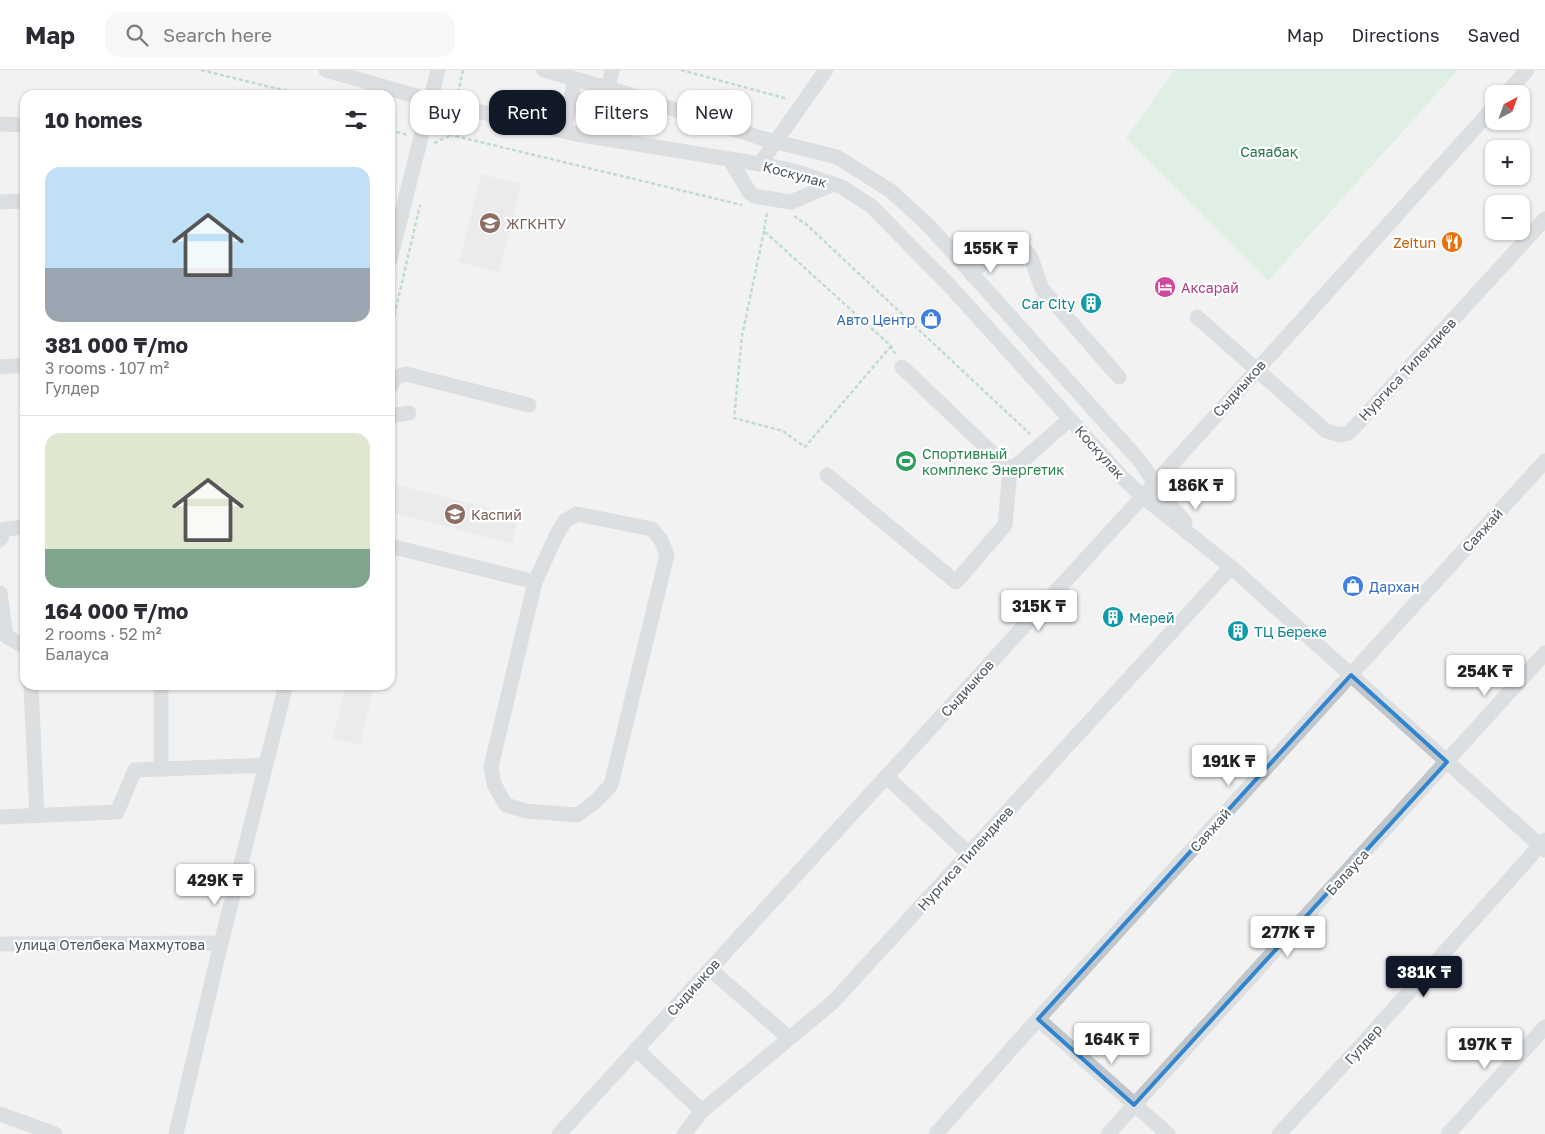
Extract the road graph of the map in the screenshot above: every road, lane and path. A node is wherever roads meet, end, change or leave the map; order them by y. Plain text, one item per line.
1 (201, 70) edge
2 (326, 70) edge
3 (438, 70) edge
4 (463, 70) edge
5 (544, 70) edge
6 (612, 70) edge
7 (681, 70) edge
8 (826, 70) edge
9 (1527, 70) edge
10 (575, 79) junction
11 (1514, 85) edge
12 (608, 88) junction
13 (283, 90) edge
14 (433, 90) edge
15 (459, 90) edge
16 (410, 94) edge
17 (802, 103) junction
18 (1485, 117) edge
19 (566, 122) edge
20 (0, 124) edge
21 (20, 125) edge
22 (566, 131) edge
23 (421, 135) edge
24 (451, 135) edge
25 (776, 141) junction
26 (730, 160) junction
27 (760, 164) junction
28 (833, 184) junction
29 (421, 200) dead end
30 (20, 201) edge
31 (0, 202) edge
32 (750, 207) dead end
33 (767, 210) dead end
34 (794, 216) dead end
35 (1545, 219) edge
36 (764, 231) junction
37 (395, 240) edge
38 (971, 274) junction
39 (395, 312) edge
40 (1197, 317) dead end
41 (891, 346) junction
42 (20, 365) edge
43 (0, 366) edge
44 (902, 367) joint
45 (1256, 369) junction
46 (1119, 377) dead end
47 (395, 380) edge
48 (528, 405) dead end
49 (409, 413) dead end
50 (395, 415) edge
51 (1070, 419) junction
52 (1041, 445) junction
53 (1545, 461) edge
54 (1010, 470) junction
55 (827, 475) dead end
56 (1156, 482) junction
57 (1142, 496) junction
58 (20, 528) edge
59 (0, 540) edge
60 (395, 547) edge
61 (1218, 556) junction
62 (1230, 566) junction
63 (535, 582) junction
64 (0, 593) edge
65 (20, 644) edge
66 (1545, 653) edge
67 (1351, 675) junction
68 (30, 690) edge
69 (161, 690) edge
70 (285, 690) edge
71 (1447, 762) junction
72 (266, 765) junction
73 (161, 769) junction
74 (886, 776) junction
75 (37, 816) junction
76 (0, 817) edge
77 (1543, 845) edge
78 (969, 854) junction
79 (221, 943) junction
80 (0, 944) edge
81 (710, 969) junction
82 (1038, 1019) junction
83 (1545, 1027) edge
84 (789, 1038) junction
85 (636, 1049) junction
86 (1134, 1105) junction
87 (702, 1111) junction
88 (0, 1114) edge
89 (55, 1134) edge
90 (176, 1134) edge
91 (559, 1134) edge
92 (684, 1134) edge
93 (936, 1134) edge
94 (1108, 1134) edge
95 (1168, 1134) edge
96 (1279, 1134) edge
97 (1448, 1134) edge

1 - 13 path
2 - 16 street, Коскулак
3 - 14 street
4 - 15 path
5 - 10 street, Коскулак
6 - 12 street
7 - 17 path
8 - 17 street
9 - 11 street
10 - 12 street, Коскулак
10 - 19 street
12 - 25 street, Коскулак
17 - 25 street
18 - 45 street, Сыдиыков
20 - 21 street
22 - 26 street, Коскулак
23 - 37 street
24 - 32 path
25 - 27 street
25 - 38 street, Коскулак
26 - 27 street, Коскулак
26 - 28 street
27 - 28 street, Коскулак
28 - 51 street, Коскулак
29 - 39 path
30 - 31 street
33 - 36 path
34 - 52 path
35 - 45 street, Нургиса Тилендиев
36 - 41 path
36 - 41 path
38 - 46 street
38 - 56 street, Коскулак
40 - 45 street, Нургиса Тилендиев
41 - 44 path
42 - 43 street
44 - 54 street
45 - 56 street, Сыдиыков
47 - 48 street
49 - 50 street
51 - 52 street
51 - 57 street, Коскулак
52 - 54 street
53 - 67 street, Саяжай
54 - 55 street
56 - 57 street, Сыдиыков
56 - 61 street, Коскулак
57 - 61 street, Коскулак
57 - 74 street, Сыдиыков
58 - 59 street
60 - 63 street
61 - 62 street
62 - 67 street
62 - 78 street, Нургиса Тилендиев
63 - 63 street
64 - 65 street
66 - 71 street, Балауса
67 - 71 street
67 - 82 street, Саяжай
68 - 75 street
69 - 73 street
70 - 72 street
71 - 77 street
71 - 86 street, Балауса
72 - 73 street
72 - 79 street
73 - 75 street
74 - 78 street
74 - 81 street, Сыдиыков
75 - 76 street
77 - 96 street, Гулдер
78 - 84 street, Нургиса Тилендиев
79 - 80 street, улица Отелбека Махмутова
79 - 90 street
81 - 84 street
81 - 85 street, Сыдиыков
82 - 86 street
82 - 93 street, Саяжай
83 - 97 street
84 - 87 street, Нургиса Тилендиев
85 - 87 street
85 - 91 street, Сыдиыков
86 - 94 street, Балауса
86 - 95 street
87 - 92 street, Нургиса Тилендиев
88 - 89 street

